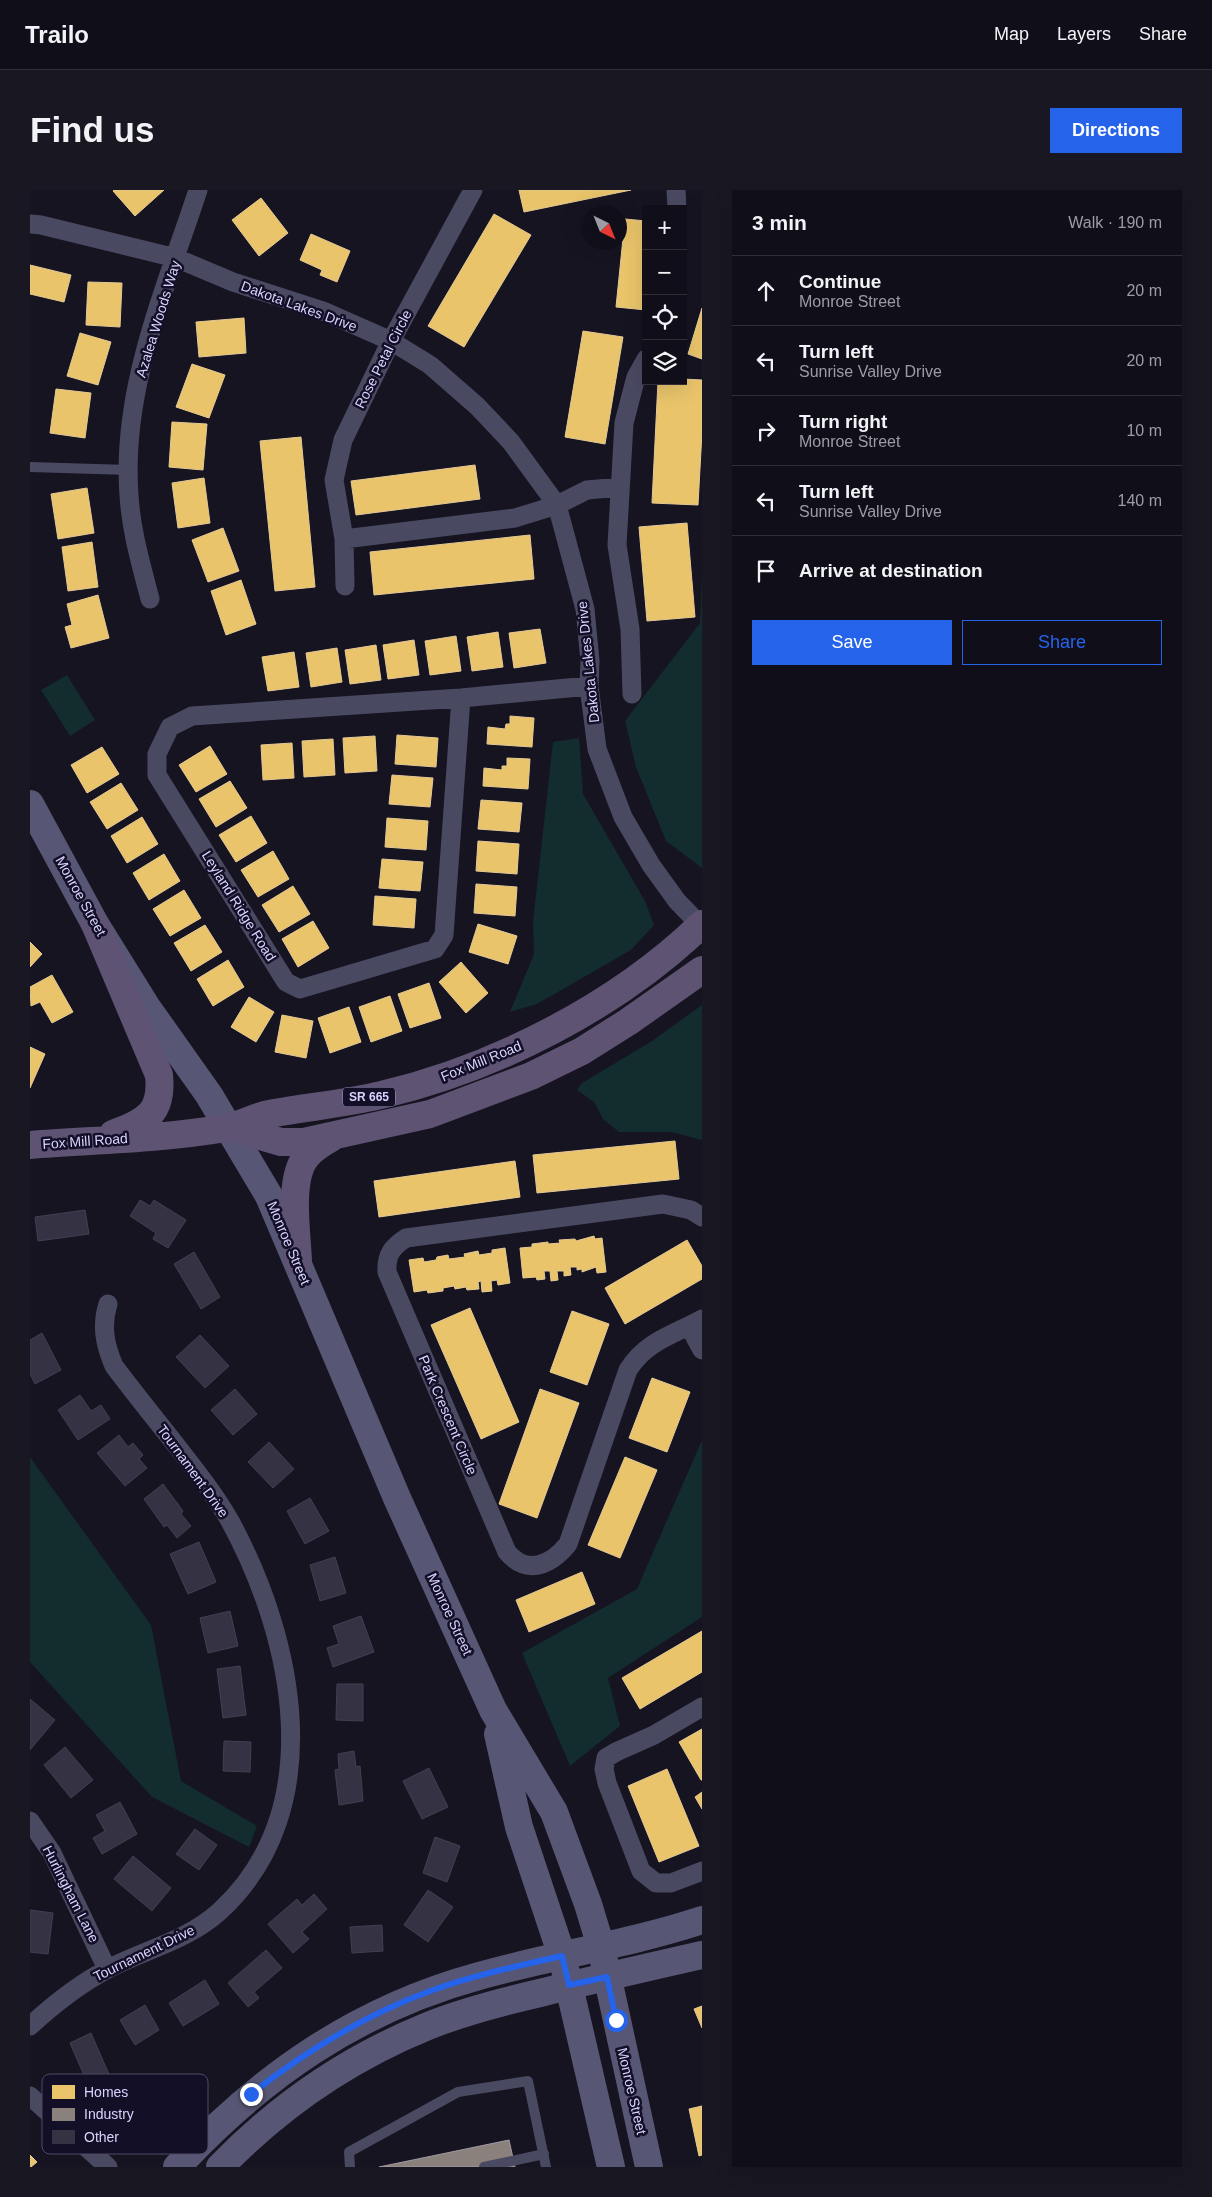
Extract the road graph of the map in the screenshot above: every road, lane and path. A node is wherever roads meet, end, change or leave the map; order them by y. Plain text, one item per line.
1 (198, 190) edge
2 (472, 190) edge
3 (676, 190) edge
4 (677, 205) edge
5 (30, 224) edge
6 (176, 258) junction
7 (391, 341) junction
8 (642, 366) edge
9 (30, 467) edge
10 (129, 470) junction
11 (620, 487) junction
12 (557, 505) junction
13 (344, 539) junction
14 (346, 586) dead end
15 (150, 599) dead end
16 (589, 686) junction
17 (632, 694) dead end
18 (461, 698) junction
19 (30, 804) edge
20 (96, 924) junction
21 (701, 926) edge
22 (702, 970) edge
23 (229, 1127) junction
24 (335, 1136) junction
25 (100, 1140) junction
26 (30, 1145) edge
27 (702, 1217) edge
28 (298, 1262) junction
29 (108, 1304) dead end
30 (696, 1323) edge
31 (702, 1350) edge
32 (702, 1707) edge
33 (493, 1710) junction
34 (30, 1821) edge
35 (702, 1871) edge
36 (702, 1920) edge
37 (601, 1947) junction
38 (702, 1955) edge
39 (562, 1956) junction
40 (107, 1969) junction
41 (607, 1977) junction
42 (569, 1985) junction
43 (30, 2026) edge
44 (30, 2096) edge
45 (42, 2107) edge
46 (208, 2134) edge
47 (94, 2154) edge
48 (189, 2154) edge
49 (544, 2154) junction
50 (108, 2167) edge
51 (177, 2167) edge
52 (220, 2167) edge
53 (350, 2167) edge
54 (484, 2167) edge
55 (546, 2167) edge
56 (611, 2167) edge
57 (649, 2167) edge

1 - 6 street, Azalea Woods Way
2 - 7 street, Rose Petal Circle
3 - 4 street
5 - 6 street, Dakota Lakes Drive
6 - 7 street, Dakota Lakes Drive
6 - 10 street, Azalea Woods Way
7 - 12 street, Dakota Lakes Drive
7 - 13 street, Rose Petal Circle
8 - 11 street
9 - 10 lane
10 - 15 street, Azalea Woods Way
11 - 12 street
11 - 17 street
12 - 13 street
12 - 16 street, Dakota Lakes Drive
13 - 14 street, Rose Petal Circle
16 - 18 street, Leyland Ridge Road
16 - 21 street, Dakota Lakes Drive
18 - 18 street, Leyland Ridge Road
19 - 20 main road, Monroe Street
20 - 23 main road, Monroe Street
20 - 25 main road
21 - 23 main road, Fox Mill Road / SR 665
22 - 24 main road, Fox Mill Road / SR 665
23 - 24 main road, Fox Mill Road / SR 665
23 - 25 main road, Fox Mill Road / SR 665
23 - 28 main road, Monroe Street
24 - 28 main road
25 - 26 main road, Fox Mill Road / SR 665
27 - 30 street, Park Crescent Circle
28 - 33 main road, Monroe Street
29 - 40 street, Tournament Drive
30 - 31 street
32 - 35 street
33 - 37 main road, Monroe Street
33 - 39 main road, Monroe Street
34 - 40 street, Hurlingham Lane
36 - 37 main road
37 - 39 main road
37 - 41 main road, Monroe Street
38 - 41 main road
39 - 42 main road, Monroe Street
39 - 46 main road
40 - 43 street, Tournament Drive
41 - 42 main road
41 - 57 main road, Monroe Street
42 - 52 main road
42 - 56 main road, Monroe Street
44 - 45 street
47 - 50 street
48 - 51 main road
49 - 53 lane
49 - 54 lane
49 - 55 lane

